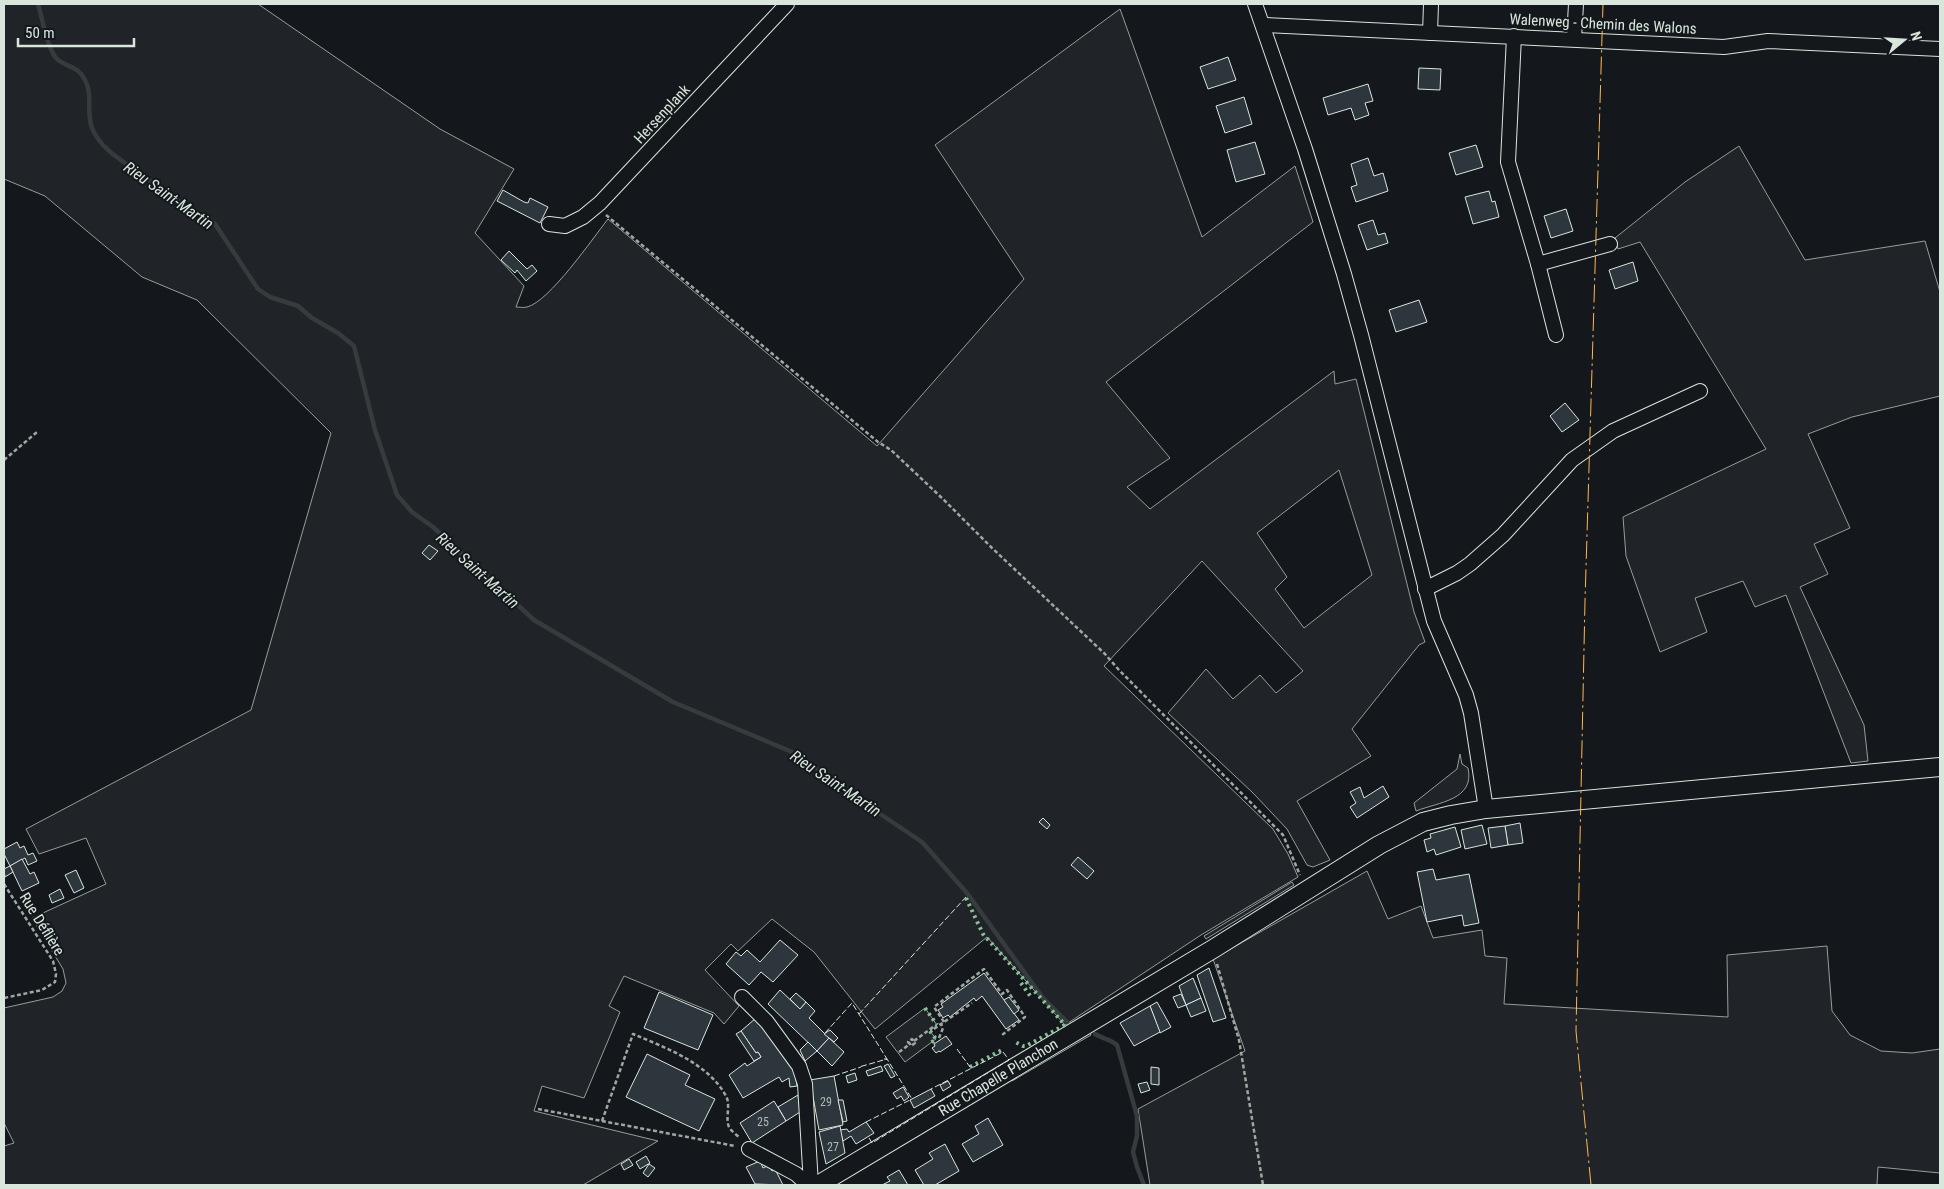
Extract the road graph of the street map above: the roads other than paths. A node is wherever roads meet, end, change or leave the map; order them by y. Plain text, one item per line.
1 (787, 4) edge
2 (1255, 4) edge
3 (1431, 4) edge
4 (1576, 4) edge
5 (1264, 25) junction
6 (1430, 33) junction
7 (1514, 36) junction
8 (1574, 39) junction
9 (1940, 49) edge
10 (549, 224) dead end
11 (1610, 244) dead end
12 (1538, 264) junction
13 (1556, 335) dead end
14 (1700, 391) dead end
15 (1425, 589) junction
16 (1940, 767) edge
17 (1486, 809) junction
18 (742, 997) dead end
19 (749, 1149) road end
20 (809, 1185) edge
21 (818, 1185) edge

1 - 10 street, Hersenplank
2 - 5 street
3 - 6 street
4 - 8 street
5 - 6 street, Walenweg - Chemin des Walons
5 - 15 street
6 - 7 street, Walenweg - Chemin des Walons
7 - 8 street, Walenweg - Chemin des Walons
7 - 12 street
8 - 9 street, Walenweg - Chemin des Walons
11 - 12 street
12 - 13 street
14 - 15 street
15 - 17 street
16 - 17 street, Rue Chapelle Planchon
17 - 21 street, Rue Chapelle Planchon
18 - 20 street
19 - 20 street

